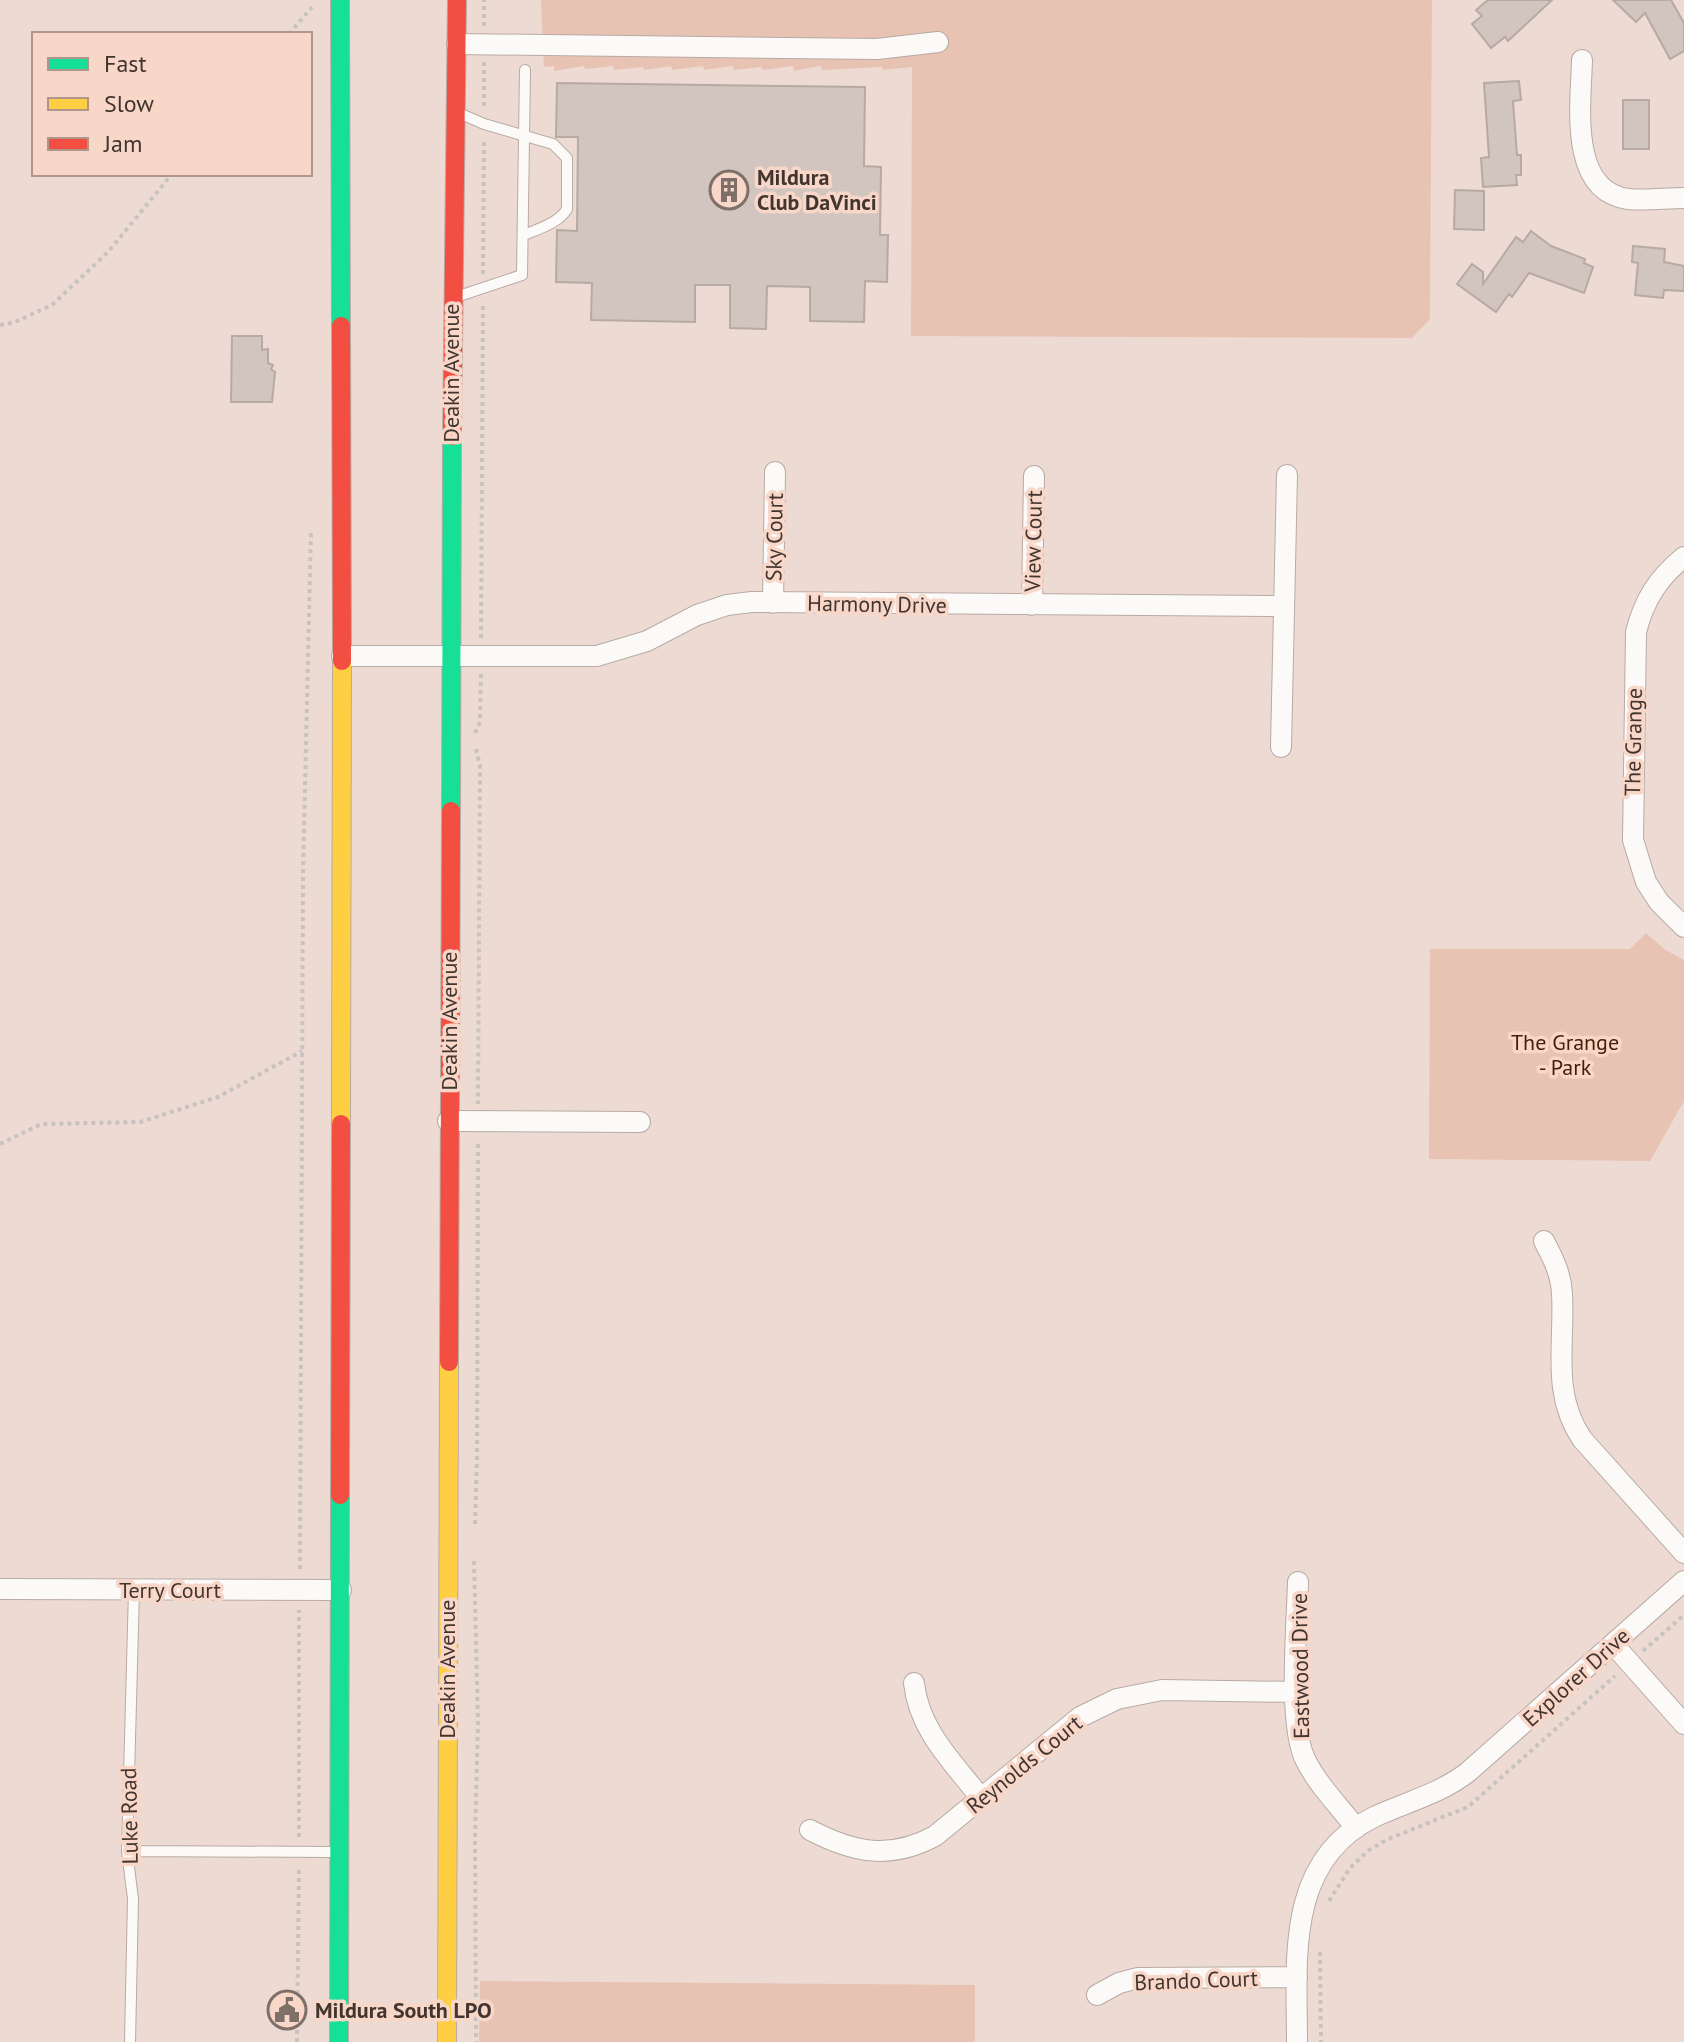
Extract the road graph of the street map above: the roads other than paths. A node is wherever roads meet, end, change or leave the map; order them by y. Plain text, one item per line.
1 (338, 0) edge
2 (457, 0) edge
3 (938, 42) dead end
4 (457, 44) junction
5 (1582, 60) dead end
6 (525, 70) dead end
7 (457, 113) junction
8 (523, 135) junction
9 (1684, 198) edge
10 (524, 235) junction
11 (452, 298) junction
12 (775, 472) dead end
13 (1287, 475) dead end
14 (1034, 476) dead end
15 (1684, 557) edge
16 (773, 603) junction
17 (1032, 605) junction
18 (1283, 606) junction
19 (342, 656) junction
20 (450, 656) junction
21 (1281, 747) dead end
22 (1684, 927) edge
23 (448, 1121) junction
24 (640, 1122) dead end
25 (1544, 1241) dead end
26 (1684, 1553) edge
27 (1684, 1581) edge
28 (1298, 1582) dead end
29 (0, 1589) edge
30 (134, 1590) junction
31 (341, 1590) junction
32 (1613, 1644) junction
33 (914, 1683) dead end
34 (1296, 1692) junction
35 (1684, 1724) edge
36 (980, 1797) junction
37 (1356, 1828) junction
38 (810, 1830) dead end
39 (127, 1851) junction
40 (340, 1852) junction
41 (1297, 1977) junction
42 (1097, 1995) dead end
43 (130, 2042) edge
44 (339, 2042) edge
45 (447, 2042) edge
46 (1297, 2042) edge

1 - 19 main road
2 - 4 main road, Deakin Avenue
3 - 4 street
4 - 7 main road, Deakin Avenue
5 - 9 street
6 - 8 lane
7 - 8 lane
7 - 11 main road, Deakin Avenue
8 - 10 lane
8 - 10 lane
10 - 11 lane
11 - 20 main road, Deakin Avenue
12 - 16 street, Sky Court
13 - 18 street
14 - 17 street, View Court
15 - 22 street, The Grange
16 - 17 street, Harmony Drive
16 - 20 street, Harmony Drive
17 - 18 street, Harmony Drive
18 - 21 street
19 - 20 street, Harmony Drive
19 - 31 main road
20 - 23 main road, Deakin Avenue
23 - 24 street
23 - 45 main road, Deakin Avenue
25 - 26 street
27 - 32 street, Explorer Drive
28 - 34 street, Eastwood Drive
29 - 30 street, Terry Court
30 - 31 street, Terry Court
30 - 39 lane, Luke Road
31 - 40 main road
32 - 35 street
32 - 37 street, Explorer Drive
33 - 36 street
34 - 36 street, Reynolds Court
34 - 37 street, Eastwood Drive
36 - 38 street, Reynolds Court
37 - 41 street, Explorer Drive
39 - 40 lane
39 - 43 lane, Luke Road
40 - 44 main road
41 - 42 street, Brando Court
41 - 46 street, Explorer Drive

